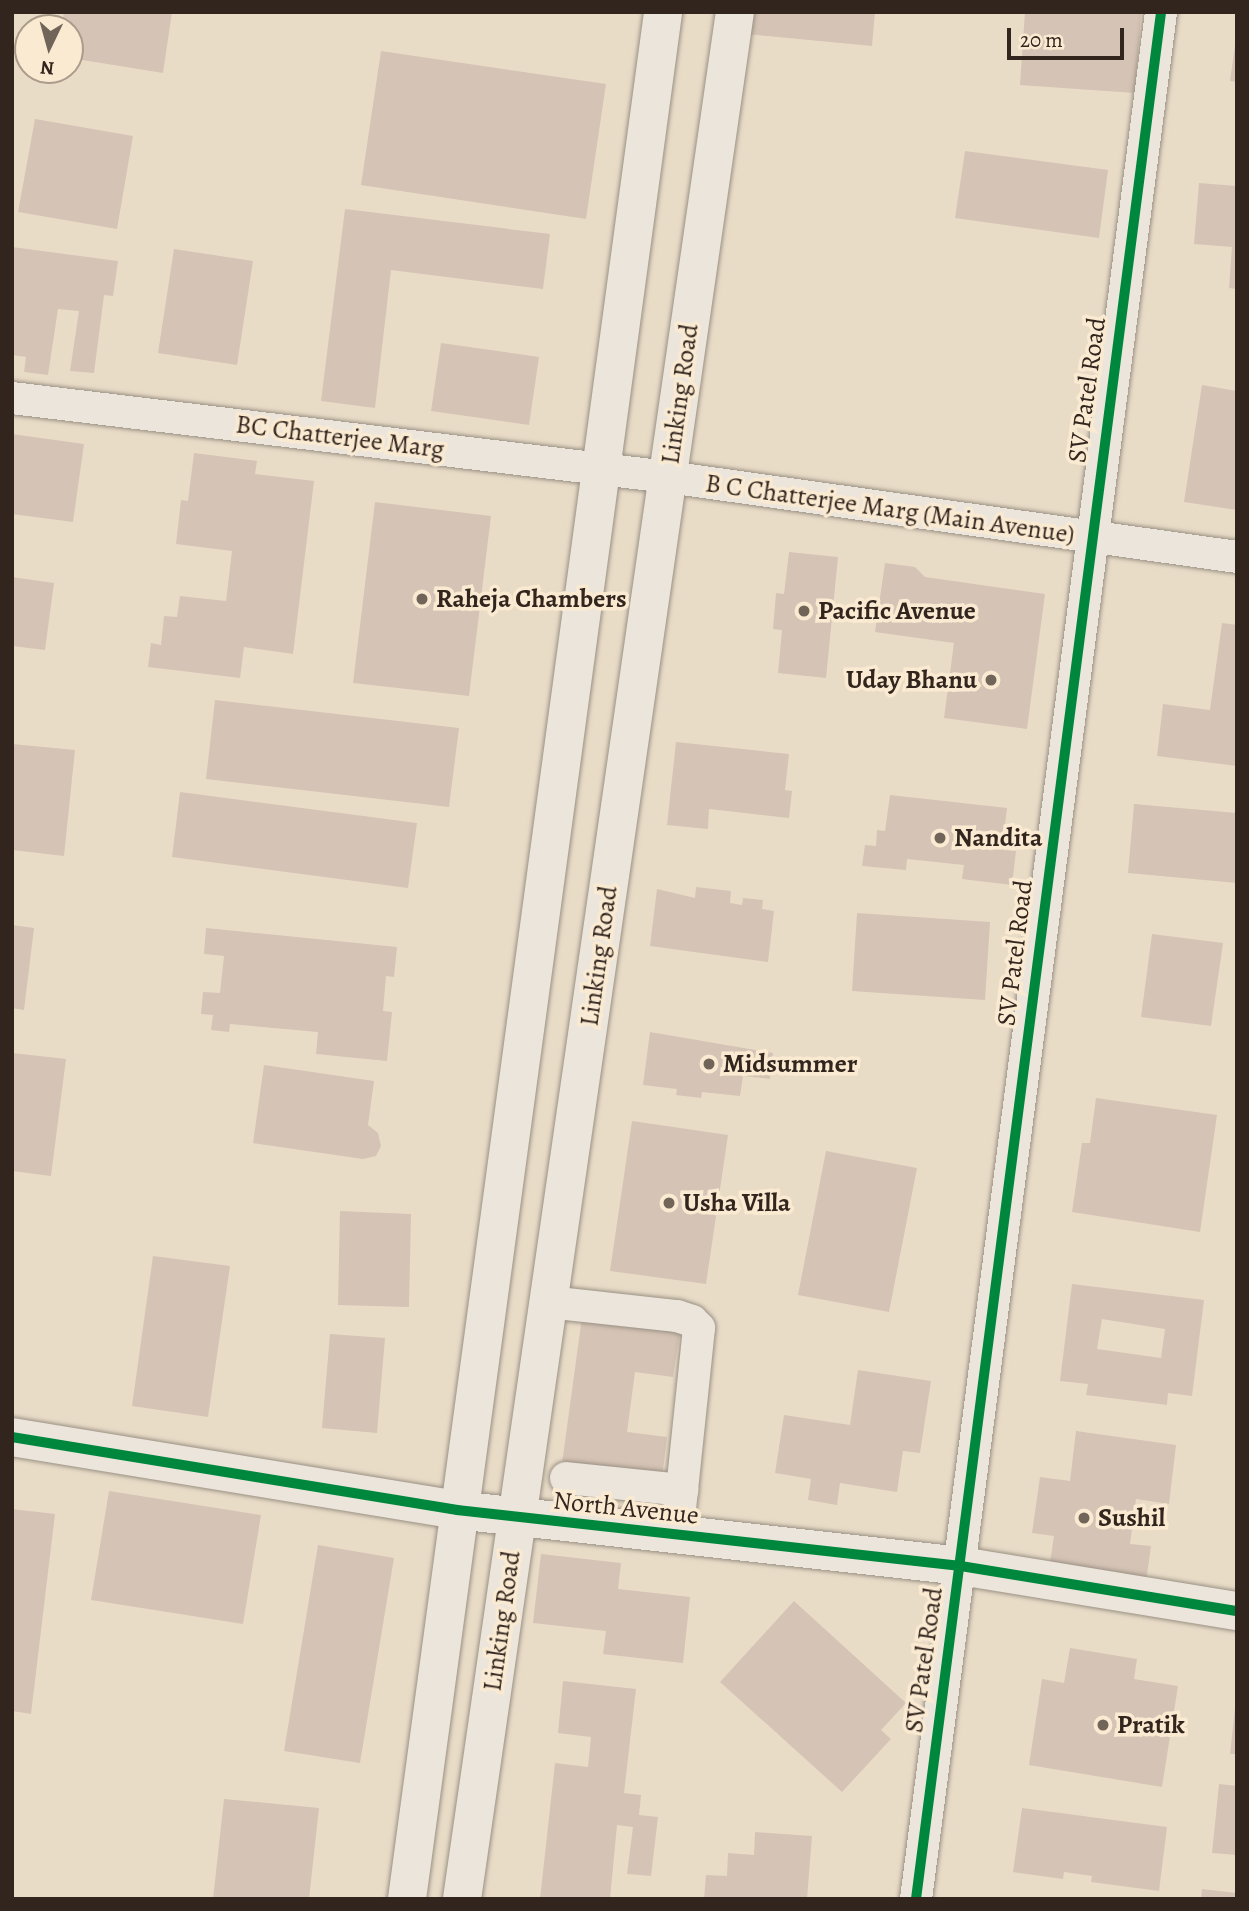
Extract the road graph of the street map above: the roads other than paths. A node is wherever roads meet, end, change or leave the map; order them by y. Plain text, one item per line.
1 (663, 12) edge
2 (735, 12) edge
3 (1160, 12) edge
4 (12, 398) edge
5 (600, 468) junction
6 (668, 477) junction
7 (1090, 538) junction
8 (1237, 557) edge
9 (548, 1302) junction
10 (12, 1437) edge
11 (566, 1478) dead end
12 (682, 1490) junction
13 (457, 1510) junction
14 (517, 1519) junction
15 (677, 1536) junction
16 (961, 1566) junction
17 (1237, 1611) edge
18 (407, 1899) edge
19 (461, 1899) edge
20 (916, 1899) edge

1 - 5 main road
2 - 6 main road, Linking Road
3 - 7 street, SV Patel Road
4 - 5 street, BC Chatterjee Marg
5 - 6 street, BC Chatterjee Marg
5 - 13 main road
6 - 7 street, B C Chatterjee Marg (Main Avenue)
6 - 9 main road, Linking Road
7 - 8 street, B C Chatterjee Marg (Main Avenue)
7 - 16 street, SV Patel Road
9 - 12 street
9 - 14 main road, Linking Road
10 - 13 main road, North Avenue
11 - 12 street
12 - 15 street
13 - 14 main road, North Avenue
13 - 18 main road
14 - 15 main road, North Avenue
14 - 19 main road, Linking Road
15 - 16 main road, North Avenue
16 - 17 main road, North Avenue
16 - 20 street, SV Patel Road

